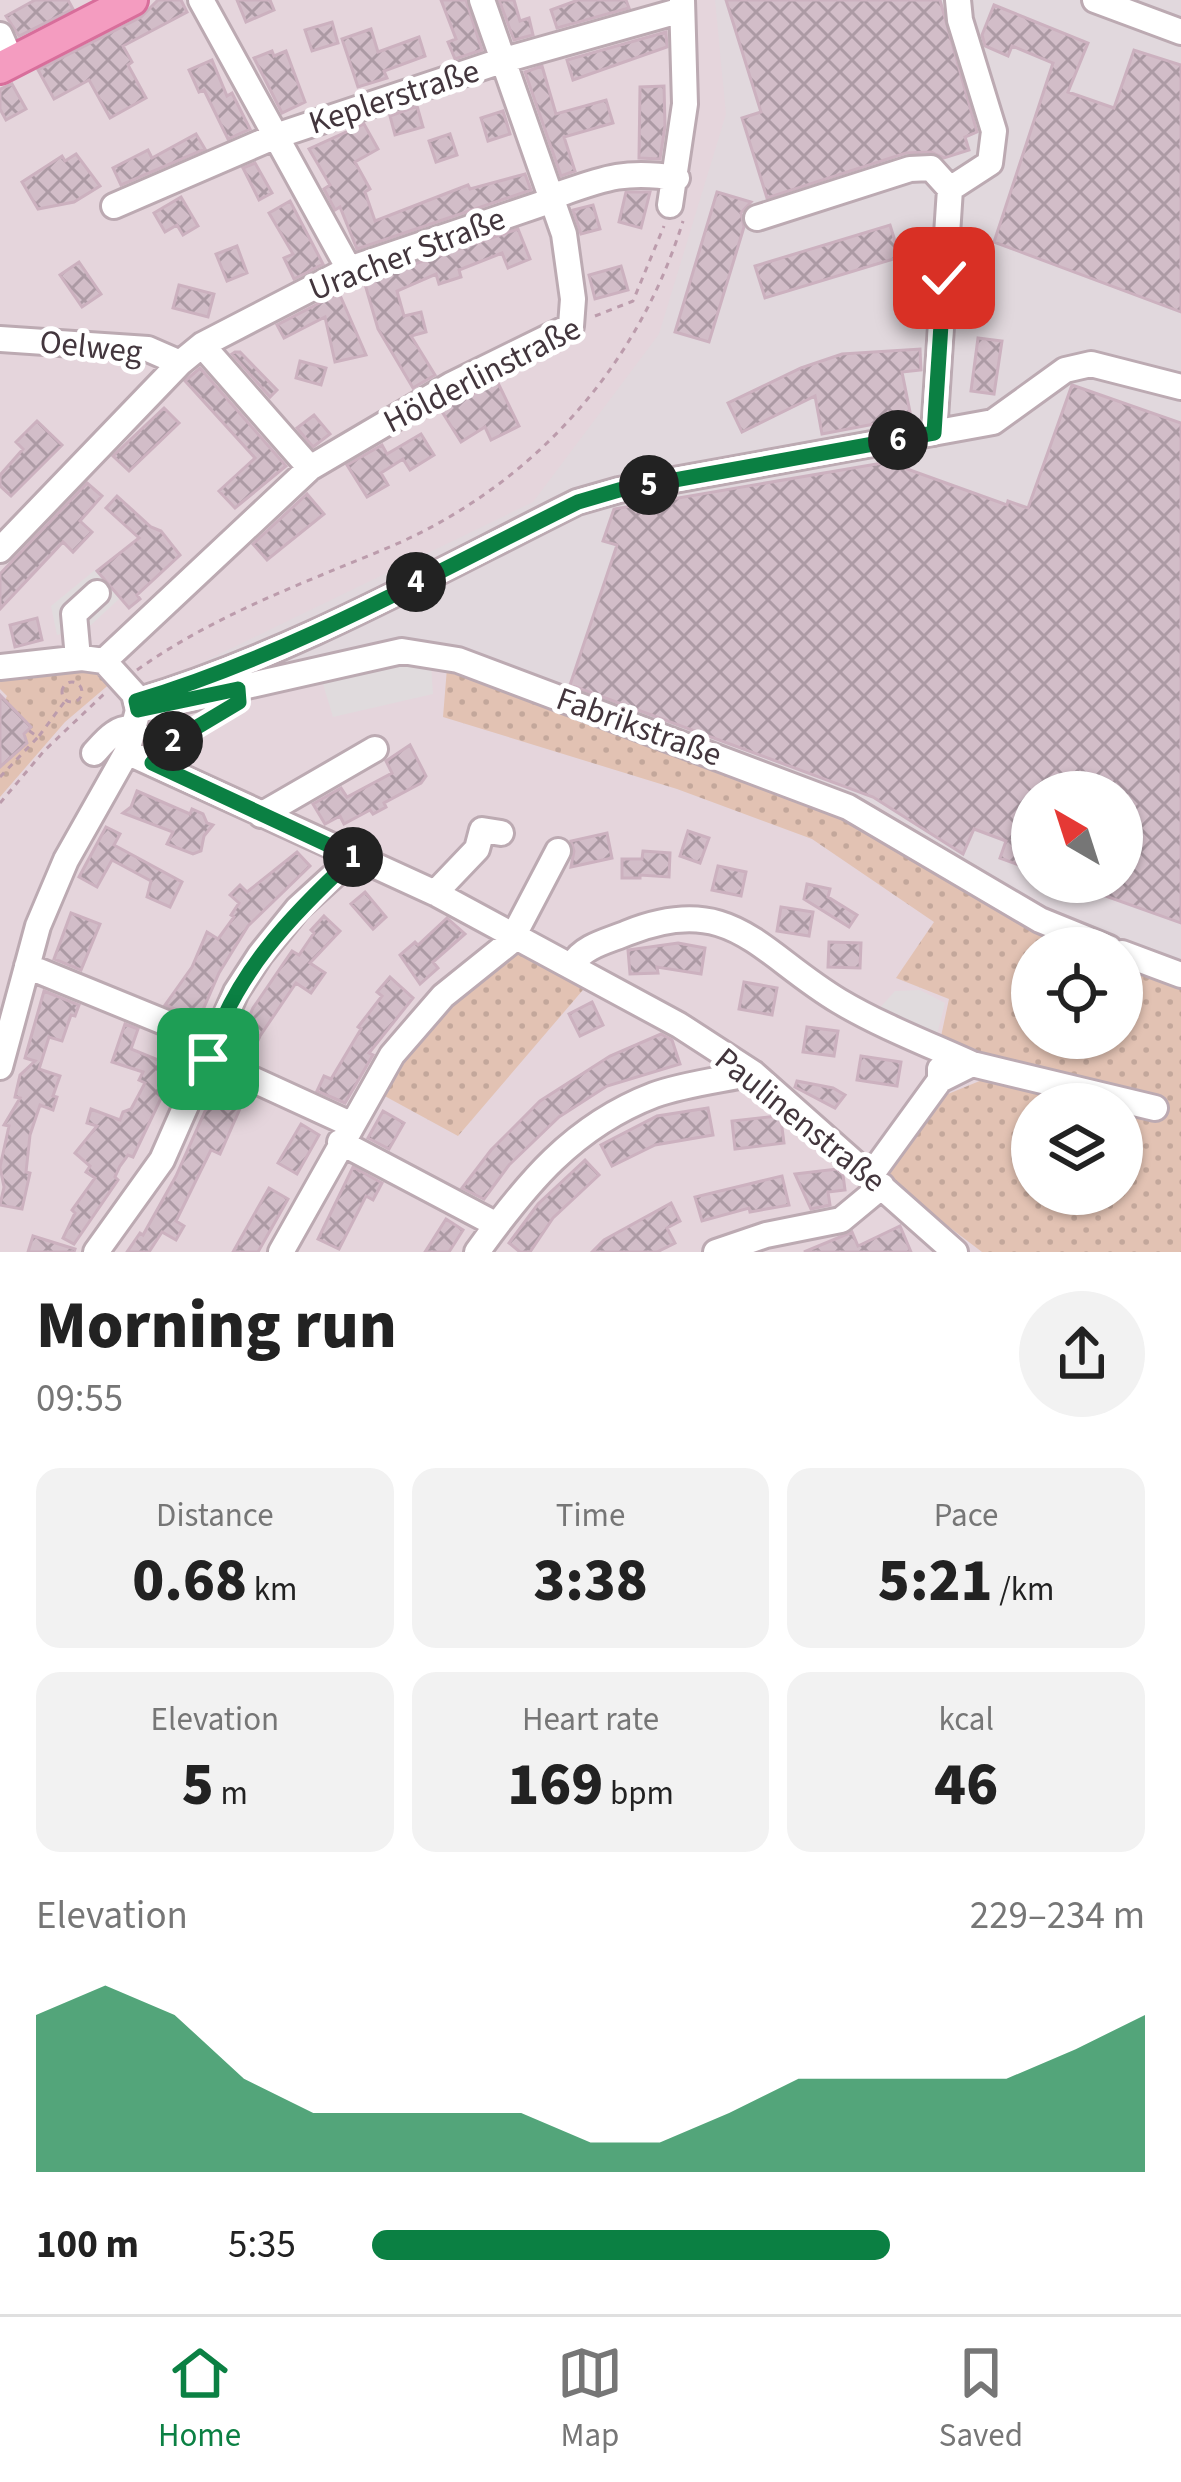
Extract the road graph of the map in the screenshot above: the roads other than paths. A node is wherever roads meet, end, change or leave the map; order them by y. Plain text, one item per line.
1 (132, 0) edge
2 (201, 0) edge
3 (482, 0) edge
4 (958, 0) edge
5 (1094, 0) edge
6 (682, 5) edge
7 (1181, 32) edge
8 (4, 55) edge
9 (501, 61) junction
10 (275, 136) junction
11 (676, 178) junction
12 (950, 189) junction
13 (549, 200) junction
14 (114, 206) dead end
15 (678, 207) road end
16 (758, 218) dead end
17 (349, 269) junction
18 (0, 339) edge
19 (202, 345) junction
20 (180, 363) junction
21 (1181, 387) edge
22 (934, 433) junction
23 (310, 469) junction
24 (0, 550) edge
25 (97, 593) dead end
26 (78, 658) junction
27 (104, 661) junction
28 (0, 667) edge
29 (132, 714) junction
30 (375, 749) dead end
31 (94, 752) dead end
32 (261, 815) junction
33 (501, 833) dead end
34 (558, 850) dead end
35 (354, 857) junction
36 (435, 893) junction
37 (1057, 927) edge
38 (517, 934) junction
39 (1143, 961) edge
40 (573, 964) junction
41 (27, 966) junction
42 (1181, 975) edge
43 (939, 1049) junction
44 (210, 1051) junction
45 (972, 1064) junction
46 (0, 1067) edge
47 (753, 1073) junction
48 (940, 1080) junction
49 (1155, 1108) dead end
50 (345, 1133) junction
51 (877, 1180) junction
52 (496, 1225) junction
53 (96, 1252) edge
54 (280, 1252) edge
55 (477, 1252) edge
56 (716, 1252) edge
57 (956, 1252) edge

1 - 8 main road
2 - 10 street
3 - 9 street
4 - 12 street
5 - 7 street
6 - 9 street, Keplerstraße
6 - 11 street
9 - 10 street, Keplerstraße
9 - 13 street
10 - 14 street, Keplerstraße
10 - 17 street
11 - 13 street, Uracher Straße
11 - 15 street
12 - 16 street
12 - 22 street
13 - 17 street, Uracher Straße
13 - 23 street, Hölderlinstraße
17 - 19 street, Uracher Straße
18 - 20 street, Oelweg
19 - 20 street, Uracher Straße
19 - 23 street
20 - 24 street, Uracher Straße
21 - 22 street
22 - 29 street
23 - 27 street, Hölderlinstraße
25 - 26 street
26 - 27 street
26 - 28 street
27 - 29 street, Paulinenstraße
29 - 31 street
29 - 32 street, Paulinenstraße
29 - 37 street, Fabrikstraße
29 - 41 street
30 - 32 street
32 - 35 street, Paulinenstraße
33 - 36 street
34 - 38 street
35 - 36 street, Paulinenstraße
35 - 44 street
36 - 38 street, Paulinenstraße
38 - 40 street, Paulinenstraße
38 - 50 street
39 - 42 street
40 - 43 street
40 - 47 street, Paulinenstraße
41 - 44 street
41 - 46 street
43 - 45 street
43 - 48 street
44 - 50 street
44 - 53 street
45 - 48 street
45 - 49 street
47 - 51 street, Paulinenstraße
47 - 52 street
48 - 51 street
50 - 52 street
50 - 54 street
51 - 56 street
51 - 57 street, Paulinenstraße
52 - 55 street

